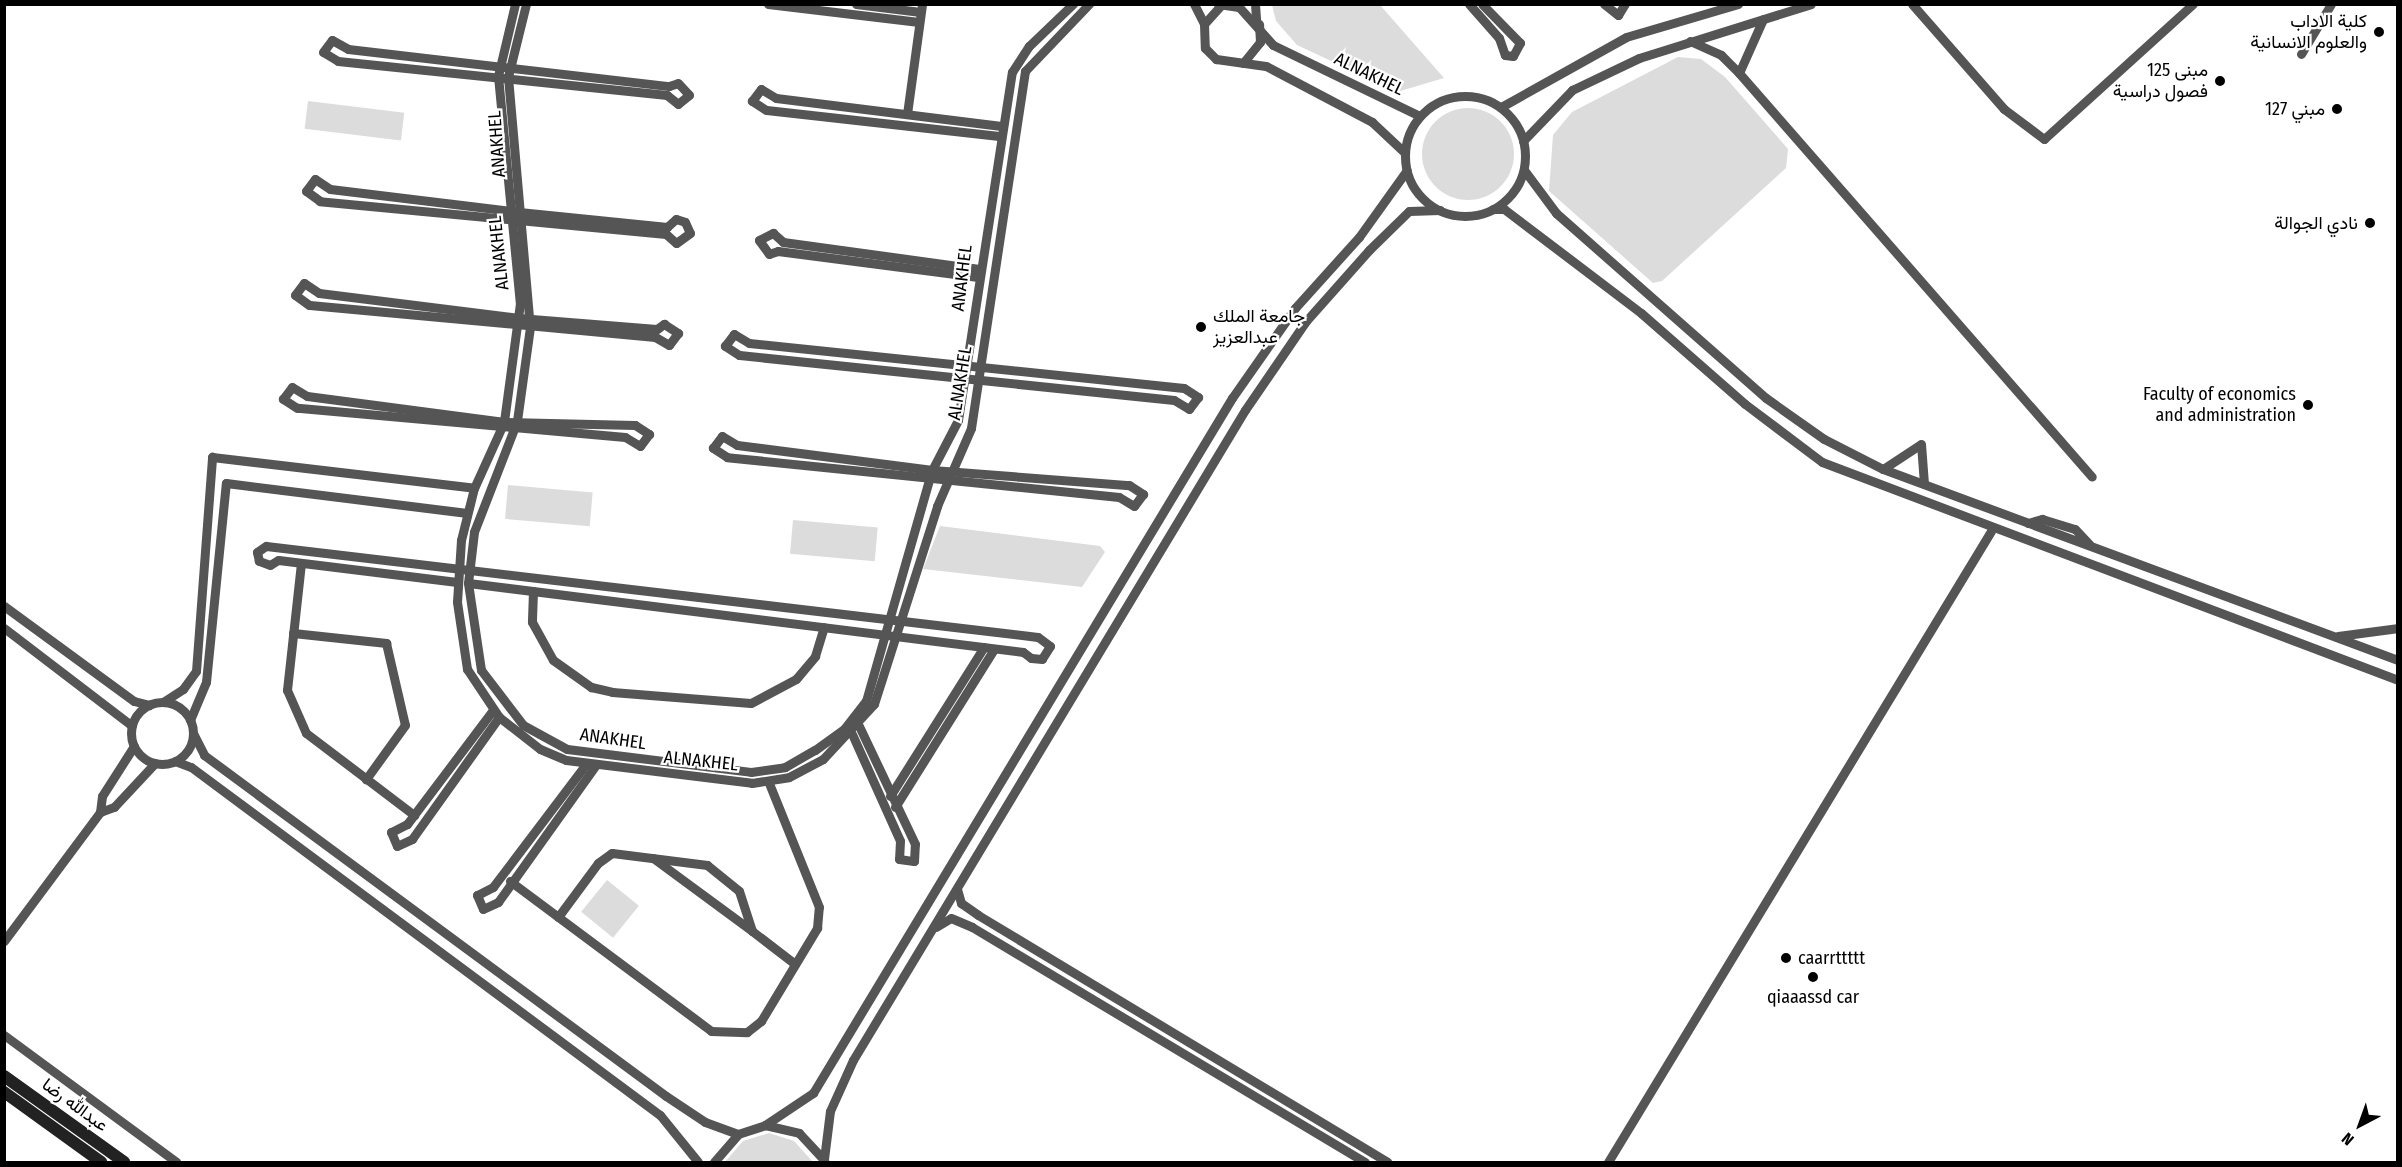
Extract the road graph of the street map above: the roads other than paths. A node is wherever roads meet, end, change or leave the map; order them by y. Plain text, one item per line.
1 (515, 4) edge
2 (526, 4) edge
3 (768, 4) edge
4 (856, 4) edge
5 (1073, 4) edge
6 (1089, 4) edge
7 (1194, 4) edge
8 (1255, 4) edge
9 (1469, 4) edge
10 (1482, 4) edge
11 (1604, 4) edge
12 (1624, 4) edge
13 (1738, 4) edge
14 (1811, 4) edge
15 (1912, 4) edge
16 (2193, 4) edge
17 (2331, 4) edge
18 (1219, 5) edge
19 (1232, 5) edge
20 (921, 13) edge
21 (1763, 19) junction
22 (1258, 22) junction
23 (1204, 24) junction
24 (1690, 41) junction
25 (2301, 54) dead end
26 (1243, 63) junction
27 (504, 72) junction
28 (1739, 73) junction
29 (1501, 107) junction
30 (907, 114) junction
31 (1420, 116) junction
32 (1000, 131) junction
33 (1523, 141) junction
34 (1405, 153) junction
35 (1407, 170) junction
36 (1524, 170) junction
37 (1493, 209) junction
38 (1440, 210) junction
39 (516, 216) junction
40 (979, 273) junction
41 (519, 322) junction
42 (530, 323) junction
43 (980, 368) junction
44 (967, 369) junction
45 (978, 380) junction
46 (964, 382) junction
47 (517, 421) junction
48 (503, 426) junction
49 (513, 430) junction
50 (1883, 469) junction
51 (950, 471) junction
52 (931, 475) junction
53 (2092, 477) dead end
54 (946, 480) junction
55 (1924, 484) junction
56 (474, 488) junction
57 (466, 513) junction
58 (1991, 531) junction
59 (301, 563) junction
60 (459, 569) junction
61 (469, 570) junction
62 (457, 582) junction
63 (468, 583) junction
64 (533, 591) junction
65 (4, 606) edge
66 (888, 620) junction
67 (900, 621) junction
68 (824, 627) junction
69 (4, 628) edge
70 (2397, 628) edge
71 (293, 633) junction
72 (886, 635) junction
73 (2333, 636) junction
74 (897, 637) junction
75 (989, 648) junction
76 (2397, 660) edge
77 (2397, 680) edge
78 (163, 702) junction
79 (149, 705) junction
80 (496, 714) junction
81 (190, 720) junction
82 (132, 726) junction
83 (859, 726) junction
84 (193, 733) junction
85 (852, 734) junction
86 (134, 746) junction
87 (176, 761) junction
88 (155, 763) junction
89 (590, 765) junction
90 (366, 779) junction
91 (768, 781) junction
92 (890, 796) junction
93 (895, 807) junction
94 (100, 812) junction
95 (414, 815) junction
96 (651, 857) junction
97 (510, 881) junction
98 (957, 889) junction
99 (558, 917) junction
100 (934, 928) junction
101 (752, 931) junction
102 (4, 941) edge
103 (795, 964) junction
104 (4, 1035) edge
105 (4, 1076) edge
106 (4, 1092) edge
107 (765, 1125) junction
108 (738, 1134) junction
109 (824, 1161) edge
110 (101, 1162) edge
111 (124, 1162) edge
112 (176, 1162) edge
113 (698, 1162) edge
114 (714, 1162) edge
115 (1365, 1162) edge
116 (1387, 1162) edge
117 (1608, 1162) edge

1 - 27 street, ALNAKHEL
2 - 27 street
3 - 20 street
4 - 20 street
5 - 32 street, ANAKHEL
6 - 43 street, ALNAKHEL
7 - 23 street
8 - 22 street
9 - 10 street
11 - 12 street
13 - 29 street
14 - 21 street
15 - 16 street
17 - 25 street
18 - 19 street, ALNAKHEL
18 - 23 street
19 - 22 street, ALNAKHEL
20 - 30 street
21 - 24 street
21 - 28 street
22 - 26 street
22 - 31 street, ALNAKHEL
23 - 26 street
24 - 28 street
24 - 33 street
26 - 34 street
27 - 27 street
27 - 27 street
27 - 39 street, ALNAKHEL
28 - 53 street
29 - 31 street
29 - 33 street
30 - 32 street
30 - 32 street
31 - 34 street
32 - 40 street, ANAKHEL
33 - 36 street
34 - 35 street
35 - 38 street
35 - 107 street
36 - 37 street
36 - 50 street
37 - 38 street
37 - 58 street
38 - 98 street
39 - 39 street
39 - 39 street
39 - 41 street, ALNAKHEL
39 - 42 street, ANAKHEL
40 - 40 street
40 - 44 street, ANAKHEL
41 - 41 street
41 - 42 street
41 - 48 street, ALNAKHEL
42 - 42 street
42 - 47 street, ANAKHEL
43 - 44 street
43 - 45 street, ALNAKHEL
43 - 45 street
44 - 46 street, ANAKHEL
44 - 46 street
45 - 46 street
45 - 51 street, ALNAKHEL
46 - 52 street, ANAKHEL
47 - 48 street
47 - 49 street, ANAKHEL
47 - 49 street
48 - 48 street
48 - 49 street
48 - 56 street, ALNAKHEL
49 - 61 street, ANAKHEL
50 - 55 street
50 - 55 street
51 - 52 street
51 - 54 street, ALNAKHEL
51 - 54 street
52 - 52 street
52 - 54 street
52 - 66 street, ANAKHEL
54 - 67 street, ALNAKHEL
55 - 73 street
56 - 57 street, ALNAKHEL
56 - 78 street
57 - 60 street, ALNAKHEL
57 - 81 street
58 - 77 street
58 - 117 street
59 - 60 street
59 - 62 street
59 - 71 street
60 - 61 street
60 - 62 street, ALNAKHEL
61 - 63 street, ANAKHEL
61 - 66 street
62 - 80 street, ALNAKHEL
63 - 64 street
63 - 72 street, ANAKHEL
64 - 68 street
64 - 68 street
65 - 79 street
66 - 67 street
66 - 72 street, ANAKHEL
67 - 74 street, ALNAKHEL
67 - 75 street
68 - 72 street
69 - 82 street
70 - 73 street
71 - 90 street
71 - 90 street
72 - 74 street
73 - 76 street
74 - 75 street
74 - 83 street, ALNAKHEL
75 - 92 street
75 - 93 street
78 - 79 street
78 - 81 street
79 - 82 street
80 - 89 street, ALNAKHEL
80 - 95 street
80 - 95 street
81 - 84 street
82 - 86 street
83 - 85 street, ALNAKHEL
83 - 92 street
84 - 87 street
84 - 108 street
85 - 91 street, ALNAKHEL
85 - 93 street
86 - 88 street
86 - 94 street
87 - 88 street
87 - 113 street
88 - 94 street
89 - 91 street, ALNAKHEL
89 - 97 street
89 - 97 street
90 - 95 street
91 - 103 street
92 - 93 street
94 - 102 street
96 - 99 street
96 - 101 street
96 - 101 street
97 - 99 street
98 - 100 street
98 - 116 street
99 - 103 street
100 - 109 street
100 - 115 street
101 - 103 street
104 - 112 street
105 - 111 street, عبدالله رضا
106 - 110 street, عبدالله رضا
107 - 108 street
107 - 109 street
108 - 114 street

